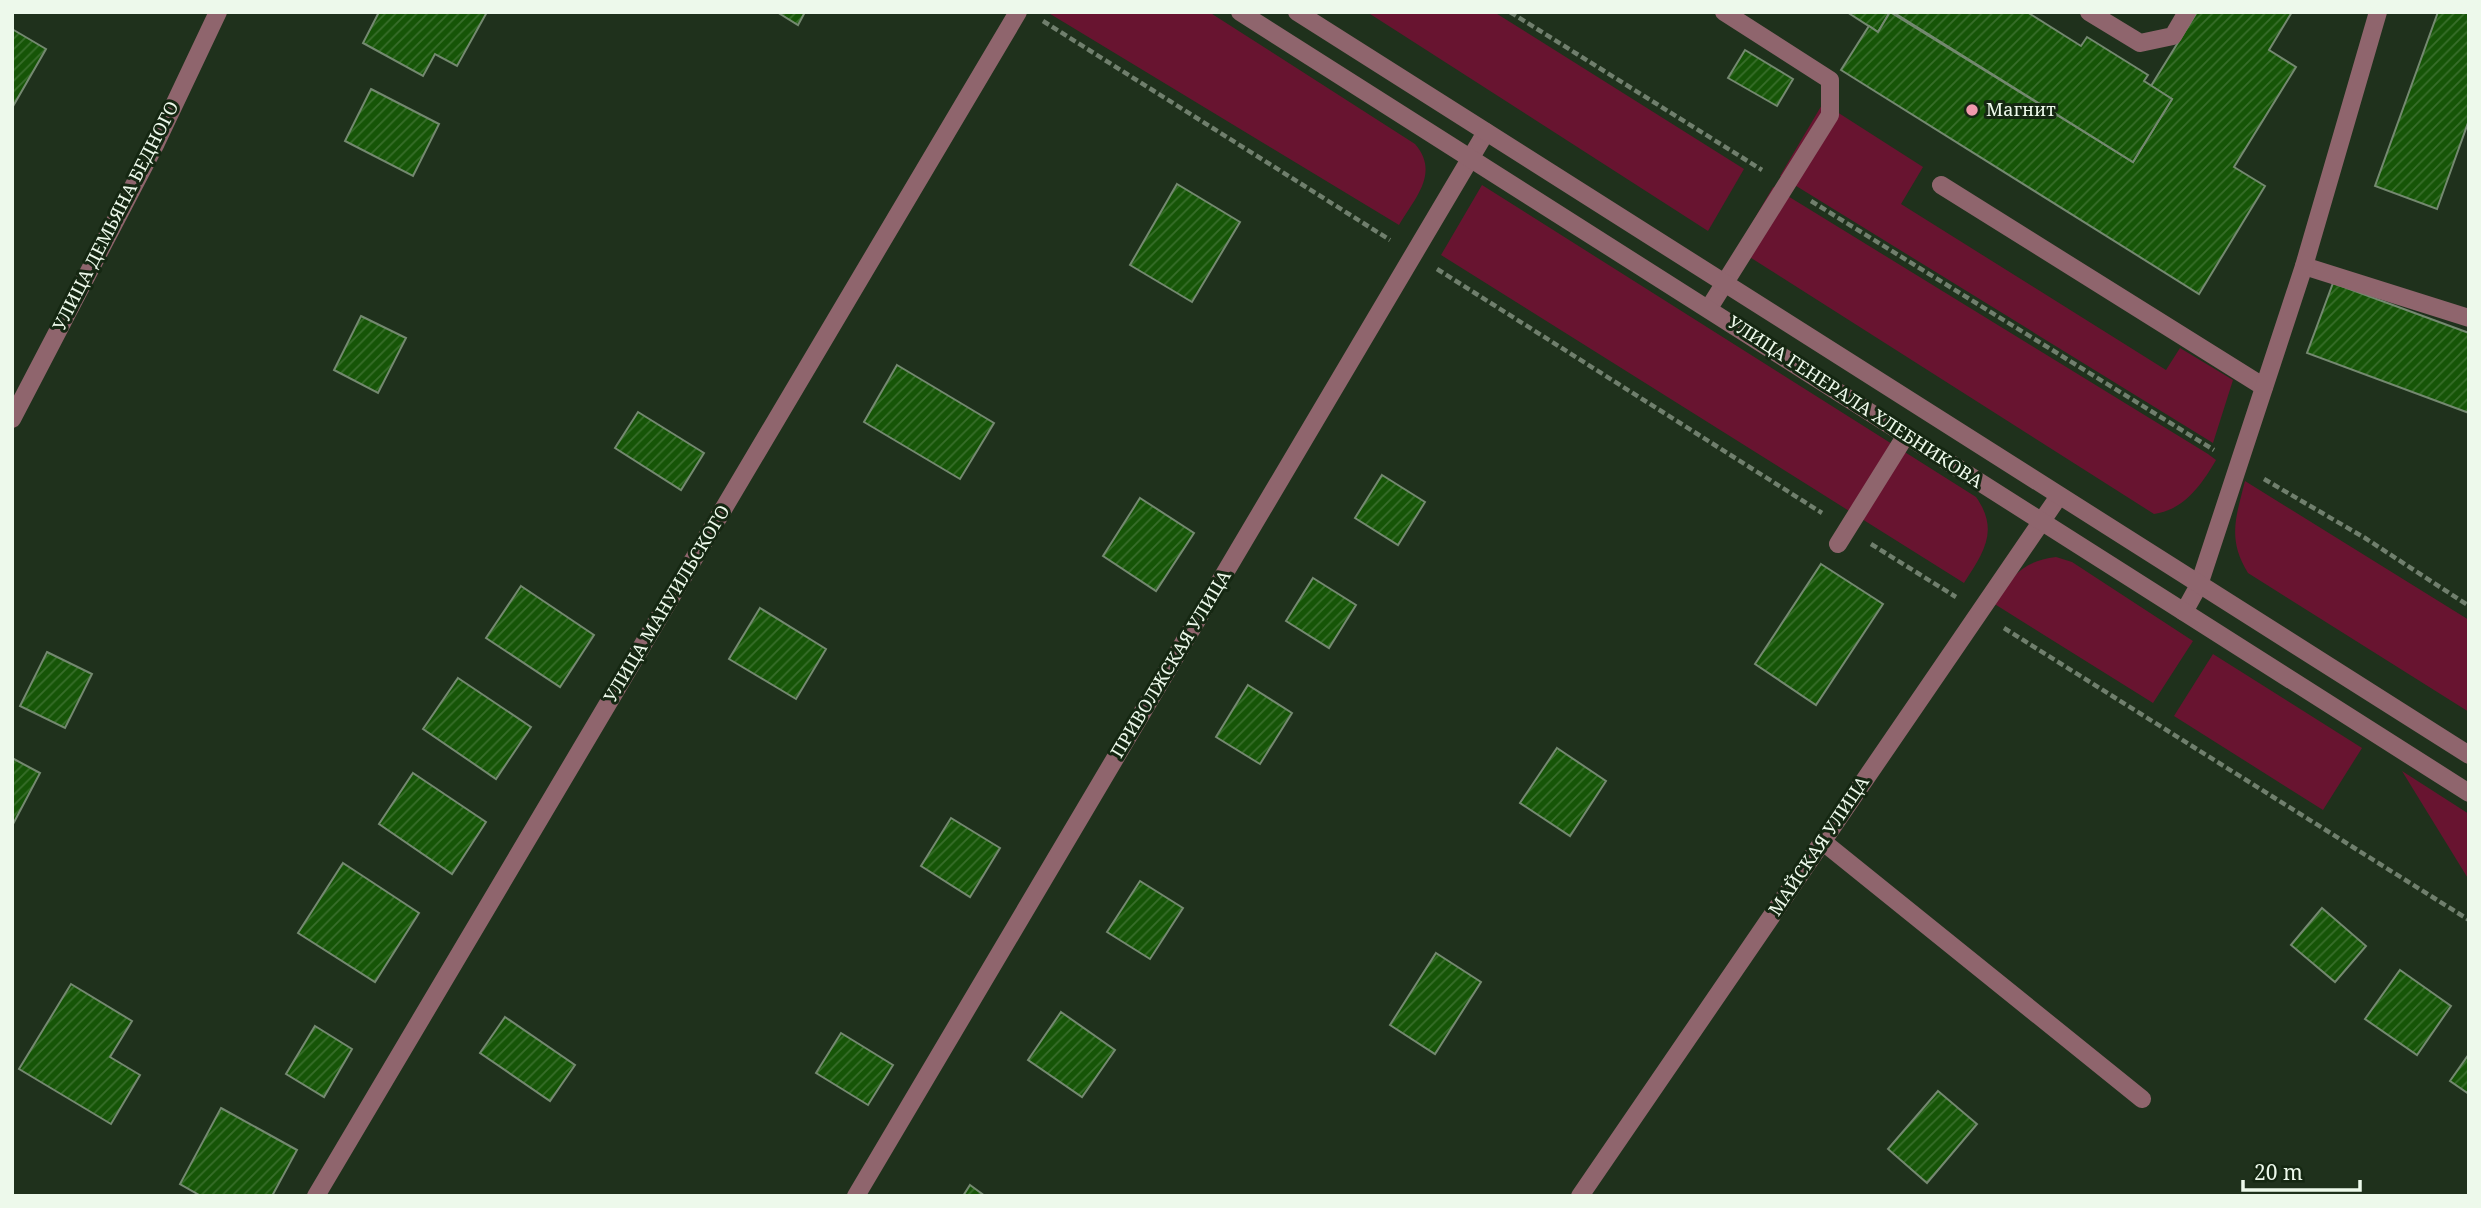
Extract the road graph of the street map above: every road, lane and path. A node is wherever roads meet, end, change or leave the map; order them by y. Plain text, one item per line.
1 (218, 12) edge
2 (1018, 12) edge
3 (1240, 12) edge
4 (1297, 12) edge
5 (1510, 12) edge
6 (1724, 12) edge
7 (2089, 12) edge
8 (2187, 12) edge
9 (2378, 12) edge
10 (1041, 20) dead end
11 (1486, 132) junction
12 (1471, 158) junction
13 (1941, 185) dead end
14 (1786, 186) junction
15 (1414, 254) junction
16 (2304, 266) junction
17 (1724, 282) junction
18 (1709, 308) junction
19 (2468, 316) edge
20 (2264, 387) junction
21 (12, 419) edge
22 (1906, 435) junction
23 (2218, 453) dead end
24 (2252, 473) dead end
25 (2059, 496) junction
26 (2041, 522) junction
27 (1843, 537) junction
28 (2199, 584) junction
29 (2469, 606) edge
30 (1979, 612) junction
31 (2184, 612) junction
32 (2469, 755) edge
33 (2469, 793) edge
34 (1822, 841) junction
35 (2469, 920) edge
36 (2142, 1099) dead end
37 (316, 1196) edge
38 (856, 1196) edge
39 (1580, 1196) edge

1 - 21 street, УЛИЦА ДЕМЬЯНА БЕДНОГО
2 - 37 street, УЛИЦА МАНУИЛЬСКОГО
3 - 12 street, УЛИЦА ГЕНЕРАЛА ХЛЕБНИКОВА
4 - 11 street, УЛИЦА ГЕНЕРАЛА ХЛЕБНИКОВА
5 - 14 path
6 - 14 street
7 - 8 street
9 - 16 street
10 - 15 path
11 - 12 street, ПРИВОЛЖСКАЯ УЛИЦА
11 - 17 street, УЛИЦА ГЕНЕРАЛА ХЛЕБНИКОВА
12 - 15 street, ПРИВОЛЖСКАЯ УЛИЦА
12 - 18 street, УЛИЦА ГЕНЕРАЛА ХЛЕБНИКОВА
13 - 20 street
14 - 17 street
14 - 23 path
15 - 27 path
15 - 38 street, ПРИВОЛЖСКАЯ УЛИЦА
16 - 19 street
16 - 20 street
17 - 18 street
17 - 25 street, УЛИЦА ГЕНЕРАЛА ХЛЕБНИКОВА
18 - 22 street, УЛИЦА ГЕНЕРАЛА ХЛЕБНИКОВА
20 - 28 street
22 - 26 street, УЛИЦА ГЕНЕРАЛА ХЛЕБНИКОВА
22 - 27 street
24 - 29 path
25 - 26 street, МАЙСКАЯ УЛИЦА
25 - 28 street, УЛИЦА ГЕНЕРАЛА ХЛЕБНИКОВА
26 - 30 street, МАЙСКАЯ УЛИЦА
26 - 31 street, УЛИЦА ГЕНЕРАЛА ХЛЕБНИКОВА
27 - 30 path
28 - 31 street
28 - 32 street, УЛИЦА ГЕНЕРАЛА ХЛЕБНИКОВА
30 - 34 street, МАЙСКАЯ УЛИЦА
30 - 35 path
31 - 33 street, УЛИЦА ГЕНЕРАЛА ХЛЕБНИКОВА
34 - 36 street
34 - 39 street, МАЙСКАЯ УЛИЦА

